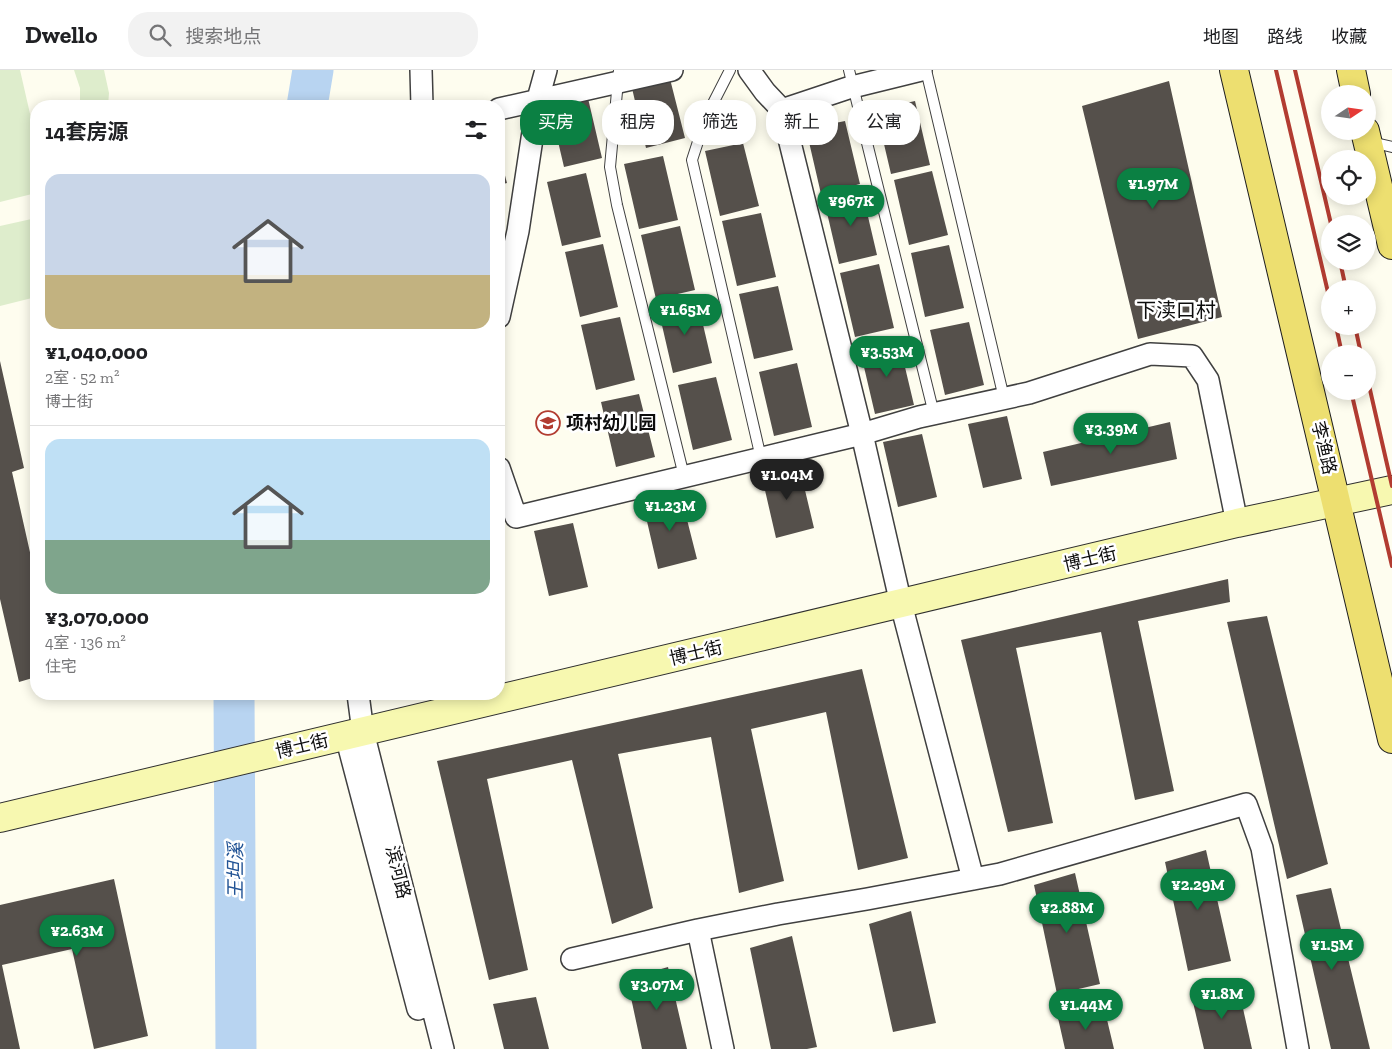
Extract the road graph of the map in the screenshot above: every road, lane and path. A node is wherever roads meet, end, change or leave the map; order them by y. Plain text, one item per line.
1 (421, 70) edge
2 (546, 70) edge
3 (672, 70) edge
4 (730, 70) edge
5 (749, 70) edge
6 (921, 70) edge
7 (926, 70) edge
8 (1234, 70) edge
9 (1351, 70) edge
10 (618, 76) edge
11 (851, 78) edge
12 (1354, 85) edge
13 (538, 99) junction
14 (422, 100) edge
15 (773, 100) edge
16 (804, 100) edge
17 (505, 107) edge
18 (1375, 140) edge
19 (791, 145) edge
20 (1392, 246) edge
21 (505, 290) edge
22 (1004, 398) junction
23 (934, 414) junction
24 (862, 434) junction
25 (761, 458) junction
26 (684, 476) junction
27 (505, 485) edge
28 (1392, 490) edge
29 (1337, 500) junction
30 (1237, 523) junction
31 (901, 604) junction
32 (505, 698) edge
33 (356, 700) edge
34 (498, 700) edge
35 (347, 736) junction
36 (1392, 739) edge
37 (0, 818) edge
38 (972, 879) junction
39 (698, 930) junction
40 (572, 959) dead end
41 (429, 1049) edge
42 (444, 1049) edge
43 (723, 1049) edge
44 (1298, 1049) edge

1 - 14 street
2 - 13 street
3 - 10 street
4 - 25 lane
5 - 15 street
6 - 11 street
7 - 22 lane
8 - 29 main road, 李渔路
9 - 12 main road
10 - 13 street
10 - 26 lane
11 - 16 street
11 - 23 lane
13 - 17 street
13 - 21 street
18 - 20 main road
19 - 24 street
22 - 23 street
22 - 30 street
23 - 24 street
24 - 25 street
24 - 31 street
25 - 26 street
26 - 27 street
28 - 29 street, 博士街
29 - 30 street, 博士街
29 - 36 main road, 李渔路
30 - 31 street, 博士街
31 - 32 street, 博士街
31 - 38 street
33 - 35 street, 滨河路
34 - 35 street, 博士街
35 - 37 street, 博士街
35 - 41 street
35 - 42 street, 滨河路
38 - 39 street
38 - 44 street
39 - 40 street
39 - 43 street

